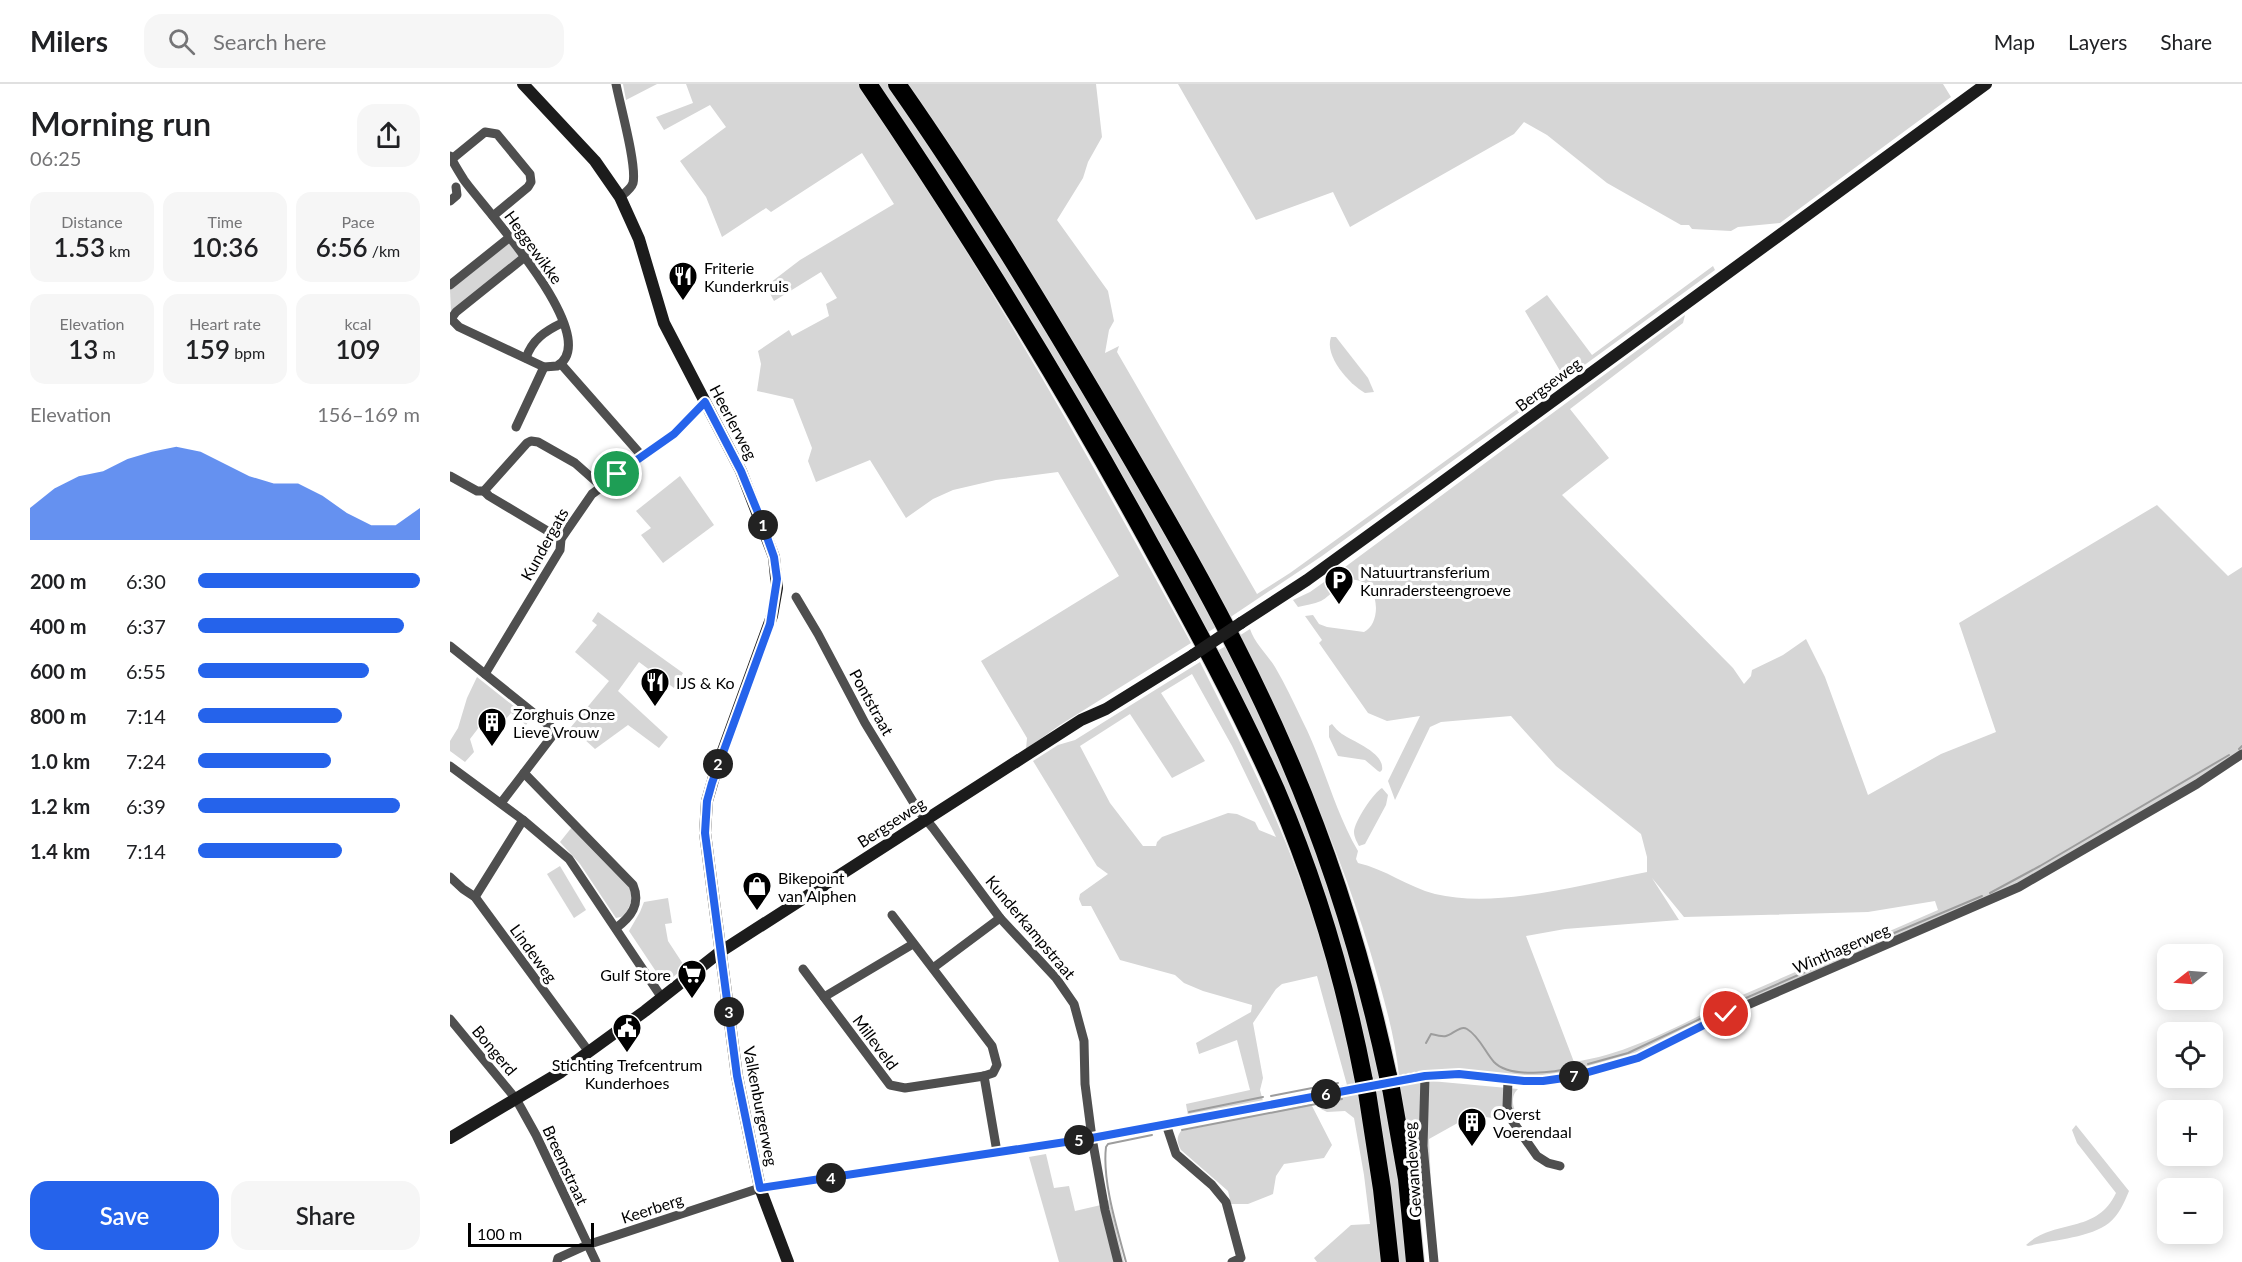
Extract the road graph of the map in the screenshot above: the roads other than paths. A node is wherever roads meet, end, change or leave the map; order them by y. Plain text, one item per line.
1 (523, 84) edge
2 (616, 84) edge
3 (868, 84) edge
4 (897, 84) edge
5 (1986, 84) edge
6 (451, 157) edge
7 (465, 181) junction
8 (453, 187) edge
9 (620, 197) junction
10 (450, 201) edge
11 (493, 216) junction
12 (510, 237) junction
13 (526, 256) junction
14 (450, 285) edge
15 (451, 318) edge
16 (562, 323) junction
17 (525, 358) junction
18 (561, 364) junction
19 (544, 367) junction
20 (705, 402) junction
21 (516, 427) dead end
22 (642, 456) junction
23 (450, 476) edge
24 (601, 486) junction
25 (484, 491) junction
26 (561, 539) junction
27 (796, 597) dead end
28 (450, 646) edge
29 (485, 674) junction
30 (2242, 754) edge
31 (450, 766) edge
32 (524, 773) junction
33 (501, 803) junction
34 (523, 819) junction
35 (926, 819) junction
36 (450, 877) edge
37 (475, 897) junction
38 (892, 915) dead end
39 (1000, 918) junction
40 (616, 928) junction
41 (914, 944) junction
42 (720, 952) junction
43 (933, 968) junction
44 (803, 969) dead end
45 (824, 997) junction
46 (662, 998) junction
47 (450, 1019) edge
48 (589, 1052) junction
49 (984, 1076) junction
50 (1425, 1076) junction
51 (1508, 1080) junction
52 (516, 1099) junction
53 (1166, 1124) junction
54 (451, 1138) edge
55 (1092, 1138) junction
56 (997, 1152) junction
57 (1560, 1166) dead end
58 (760, 1188) junction
59 (587, 1245) junction
60 (557, 1262) edge
61 (596, 1262) edge
62 (788, 1262) edge
63 (1118, 1262) edge
64 (1232, 1262) edge
65 (1390, 1262) edge
66 (1415, 1262) edge
67 (1434, 1262) edge

1 - 9 street, Heerlerweg
2 - 9 street
3 - 65 highway
4 - 66 highway
5 - 35 street, Bergseweg, bridge
6 - 7 street, Heggewikke
6 - 11 street
7 - 8 street
7 - 11 street, Heggewikke
8 - 10 street
9 - 20 street, Heerlerweg
11 - 12 street, Heggewikke
12 - 13 street, Heggewikke
12 - 14 street
13 - 15 street
13 - 16 street, Heggewikke
15 - 17 street
16 - 17 street
16 - 18 street, Heggewikke
17 - 19 street
18 - 19 street
18 - 22 street
19 - 21 street
20 - 22 street, Kundergats
20 - 42 street, Heerlerweg
22 - 24 street, Kundergats
23 - 25 street
24 - 25 street
24 - 26 street, Kundergats
25 - 26 street
26 - 29 street, Kundergats
27 - 35 street, Pontstraat
28 - 29 street
29 - 32 street
30 - 51 street, Winthagerweg
31 - 33 street
32 - 33 street
32 - 40 street
33 - 34 street
34 - 37 street
34 - 40 street
35 - 39 street, Kunderkampstraat
35 - 42 street, Bergseweg
36 - 37 street, Lindeweg
37 - 48 street, Lindeweg
38 - 41 street
39 - 43 street
39 - 55 street, Kunderkampstraat
40 - 46 street
41 - 43 street
41 - 45 street
42 - 46 street, Bergseweg
42 - 58 street, Valkenburgerweg
43 - 49 street
44 - 45 street, Milleveld
45 - 49 street, Milleveld
46 - 48 street, Bergseweg
47 - 52 street, Bongerd
48 - 52 street, Bergseweg
49 - 56 street
50 - 51 street, Winthagerweg
50 - 53 street, Winthagerweg
50 - 67 street, Gewandeweg
51 - 57 street
52 - 54 street, Bergseweg
52 - 59 street, Breemstraat
53 - 55 street, Winthagerweg
53 - 64 street
55 - 56 street, Keerberg
55 - 63 street, Kunderkampstraat
56 - 58 street, Keerberg
58 - 59 street, Keerberg
58 - 62 street, Valkenburgerweg
59 - 60 street, Keerberg
59 - 61 street, Breemstraat

